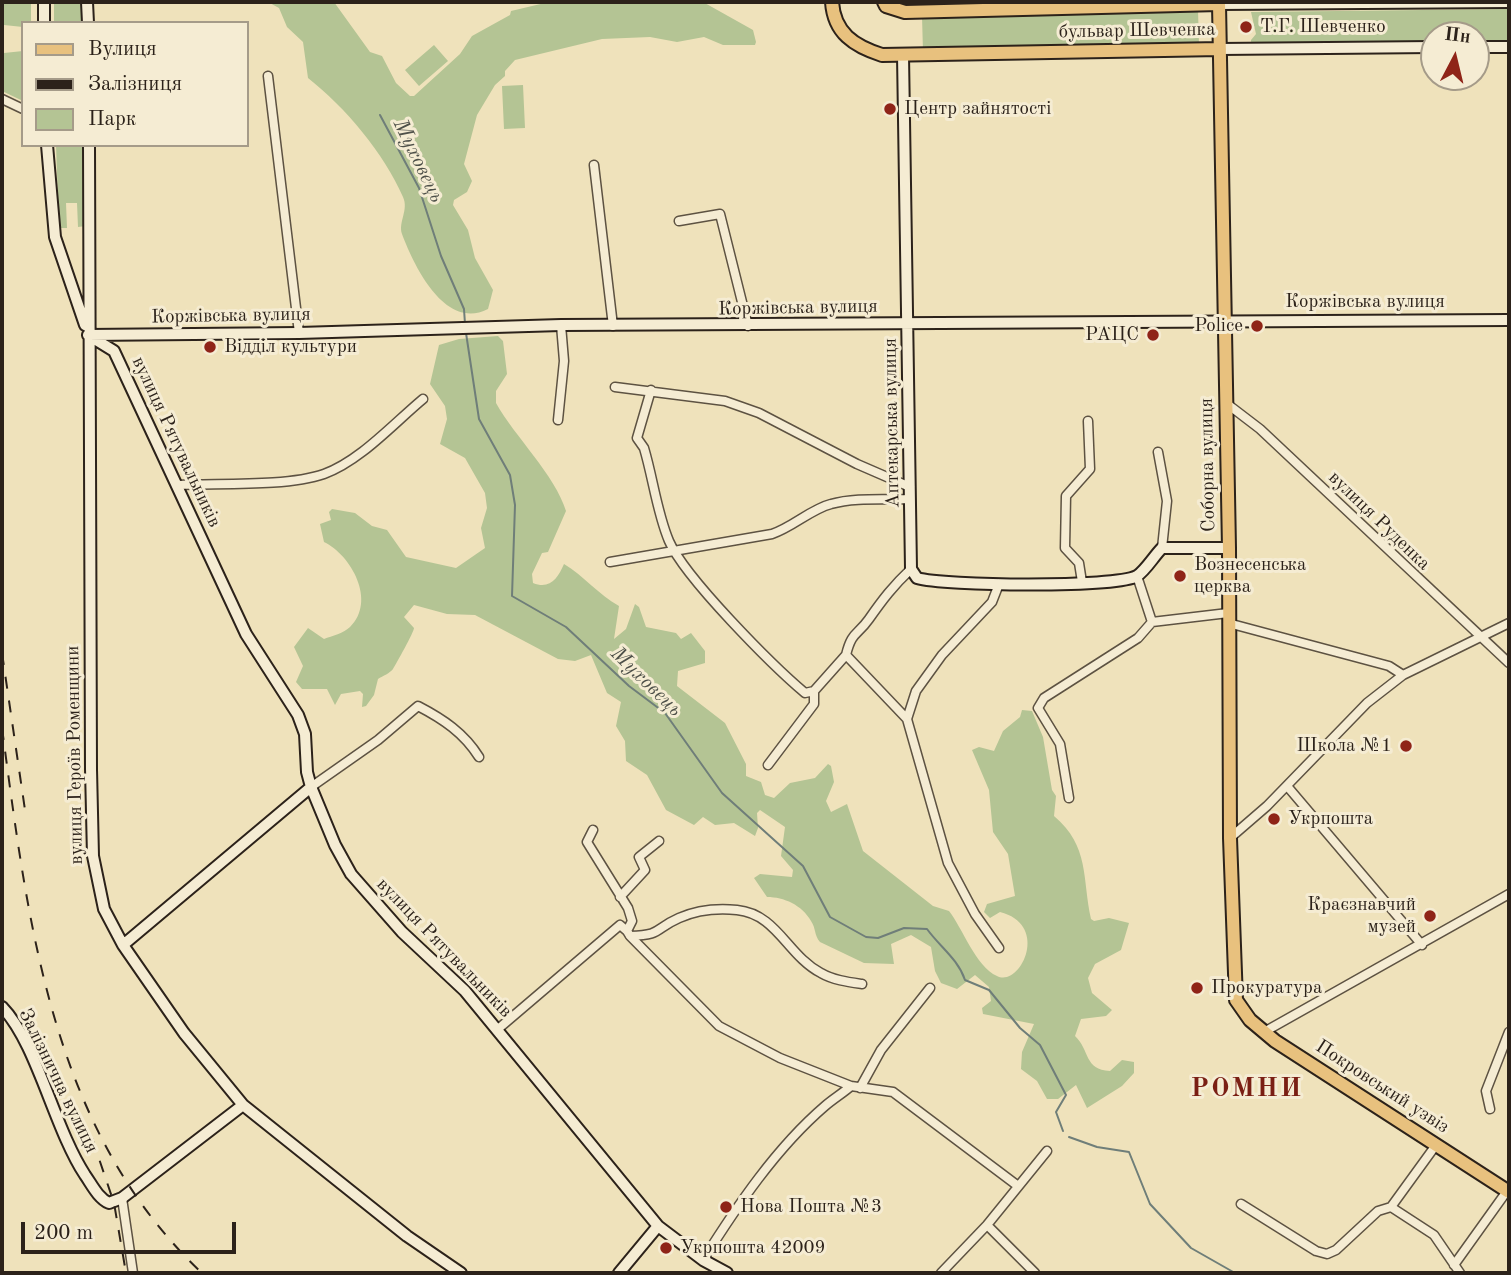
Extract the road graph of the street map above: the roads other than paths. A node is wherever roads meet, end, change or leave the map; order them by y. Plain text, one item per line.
1 (44, 2) edge
2 (87, 2) edge
3 (832, 2) edge
4 (1509, 2) edge
5 (885, 4) edge
6 (1219, 4) junction
7 (44, 21) edge
8 (88, 21) edge
9 (1420, 47) edge
10 (1490, 47) edge
11 (1509, 47) edge
12 (1220, 49) junction
13 (903, 55) junction
14 (268, 76) dead end
15 (2, 99) edge
16 (21, 108) edge
17 (47, 147) edge
18 (89, 147) edge
19 (594, 165) dead end
20 (679, 221) dead end
21 (1225, 320) junction
22 (1509, 320) edge
23 (908, 324) junction
24 (561, 325) junction
25 (613, 326) junction
26 (748, 326) junction
27 (299, 333) junction
28 (88, 335) junction
29 (615, 387) dead end
30 (651, 390) junction
31 (423, 399) dead end
32 (1226, 403) junction
33 (558, 420) dead end
34 (1088, 421) dead end
35 (1158, 452) dead end
36 (178, 485) junction
37 (910, 487) junction
38 (910, 499) junction
39 (1162, 548) junction
40 (1229, 548) junction
41 (676, 552) junction
42 (610, 562) dead end
43 (914, 573) junction
44 (1137, 576) junction
45 (1082, 582) junction
46 (999, 584) junction
47 (1228, 618) junction
48 (1152, 622) junction
49 (1509, 622) edge
50 (1479, 638) junction
51 (846, 654) junction
52 (1509, 663) edge
53 (1403, 675) junction
54 (814, 691) junction
55 (907, 719) junction
56 (479, 757) dead end
57 (768, 765) dead end
58 (1287, 786) junction
59 (312, 787) junction
60 (1069, 798) dead end
61 (593, 830) dead end
62 (1230, 838) junction
63 (659, 841) dead end
64 (1509, 894) edge
65 (620, 897) junction
66 (629, 933) junction
67 (123, 945) junction
68 (1422, 945) junction
69 (999, 948) dead end
70 (862, 984) dead end
71 (930, 988) dead end
72 (2, 1007) edge
73 (1240, 1007) joint
74 (498, 1029) junction
75 (1264, 1032) junction
76 (1509, 1032) edge
77 (855, 1087) junction
78 (243, 1105) junction
79 (1490, 1109) dead end
80 (1436, 1145) junction
81 (1047, 1151) dead end
82 (1018, 1186) junction
83 (1508, 1191) edge
84 (122, 1198) junction
85 (1241, 1204) dead end
86 (1391, 1207) junction
87 (658, 1226) junction
88 (988, 1226) junction
89 (703, 1260) junction
90 (1454, 1265) junction
91 (133, 1273) edge
92 (461, 1273) edge
93 (619, 1273) edge
94 (727, 1273) edge
95 (941, 1273) edge
96 (1035, 1273) edge
97 (1460, 1273) edge

1 - 7 street
2 - 8 street
3 - 13 main road, бульвар Шевченка
4 - 6 street, бульвар Шевченка
5 - 6 main road, бульвар Шевченка
6 - 12 main road, Соборна вулиця
9 - 12 street, бульвар Шевченка
10 - 11 street
12 - 13 main road, бульвар Шевченка
12 - 21 main road, Соборна вулиця
13 - 23 street, Аптекарська вулиця
14 - 27 street
15 - 16 street
17 - 28 street, вулиця Героїв Роменщини
18 - 28 street, вулиця Героїв Роменщини
19 - 25 street
20 - 26 street
21 - 22 street, Коржівська вулиця
21 - 23 street, Коржівська вулиця
21 - 32 main road, Соборна вулиця
23 - 26 street, Коржівська вулиця
23 - 37 street, Аптекарська вулиця
24 - 25 street, Коржівська вулиця
24 - 27 street, Коржівська вулиця
24 - 33 street
25 - 26 street, Коржівська вулиця
27 - 28 street, Коржівська вулиця
28 - 36 street, вулиця Рятувальників
28 - 67 street, вулиця Героїв Роменщини
29 - 30 street
30 - 37 street
30 - 41 street
31 - 36 street
32 - 40 main road, Соборна вулиця
32 - 50 street, вулиця Руденка
34 - 45 street
35 - 39 street
36 - 59 street, вулиця Рятувальників
37 - 38 street, Аптекарська вулиця
38 - 41 street
38 - 43 street, Аптекарська вулиця
39 - 40 street
39 - 44 street
40 - 47 main road, Соборна вулиця
41 - 42 street
41 - 54 street
43 - 46 street
43 - 51 street
44 - 45 street
44 - 48 street
45 - 46 street
46 - 55 street
47 - 48 street
47 - 53 street
47 - 62 main road, Соборна вулиця
48 - 60 street
49 - 50 street
50 - 52 street, вулиця Руденка
50 - 53 street
51 - 54 street
51 - 55 street
53 - 58 street
54 - 57 street
55 - 69 street
56 - 59 street
58 - 62 street
58 - 68 street
59 - 67 street
59 - 74 street, вулиця Рятувальників
61 - 65 street
62 - 73 main road, Соборна вулиця
63 - 65 street
64 - 68 street
65 - 66 street
66 - 70 street
66 - 74 street
66 - 77 street
67 - 78 street, вулиця Героїв Роменщини
68 - 75 street
71 - 77 street
72 - 84 street, Залізнична вулиця
73 - 75 main road, Покровський узвіз
74 - 87 street, вулиця Рятувальників
75 - 80 main road, Покровський узвіз
76 - 79 street
77 - 82 street
77 - 89 street
78 - 84 street
78 - 92 street, вулиця Героїв Роменщини
80 - 83 main road, Покровський узвіз
80 - 86 street
81 - 82 street
82 - 88 street
83 - 90 street
84 - 91 street
85 - 86 street
86 - 90 street
87 - 89 street, вулиця Рятувальників
87 - 93 street
88 - 95 street
88 - 96 street
89 - 94 street, вулиця Рятувальників
90 - 97 street

